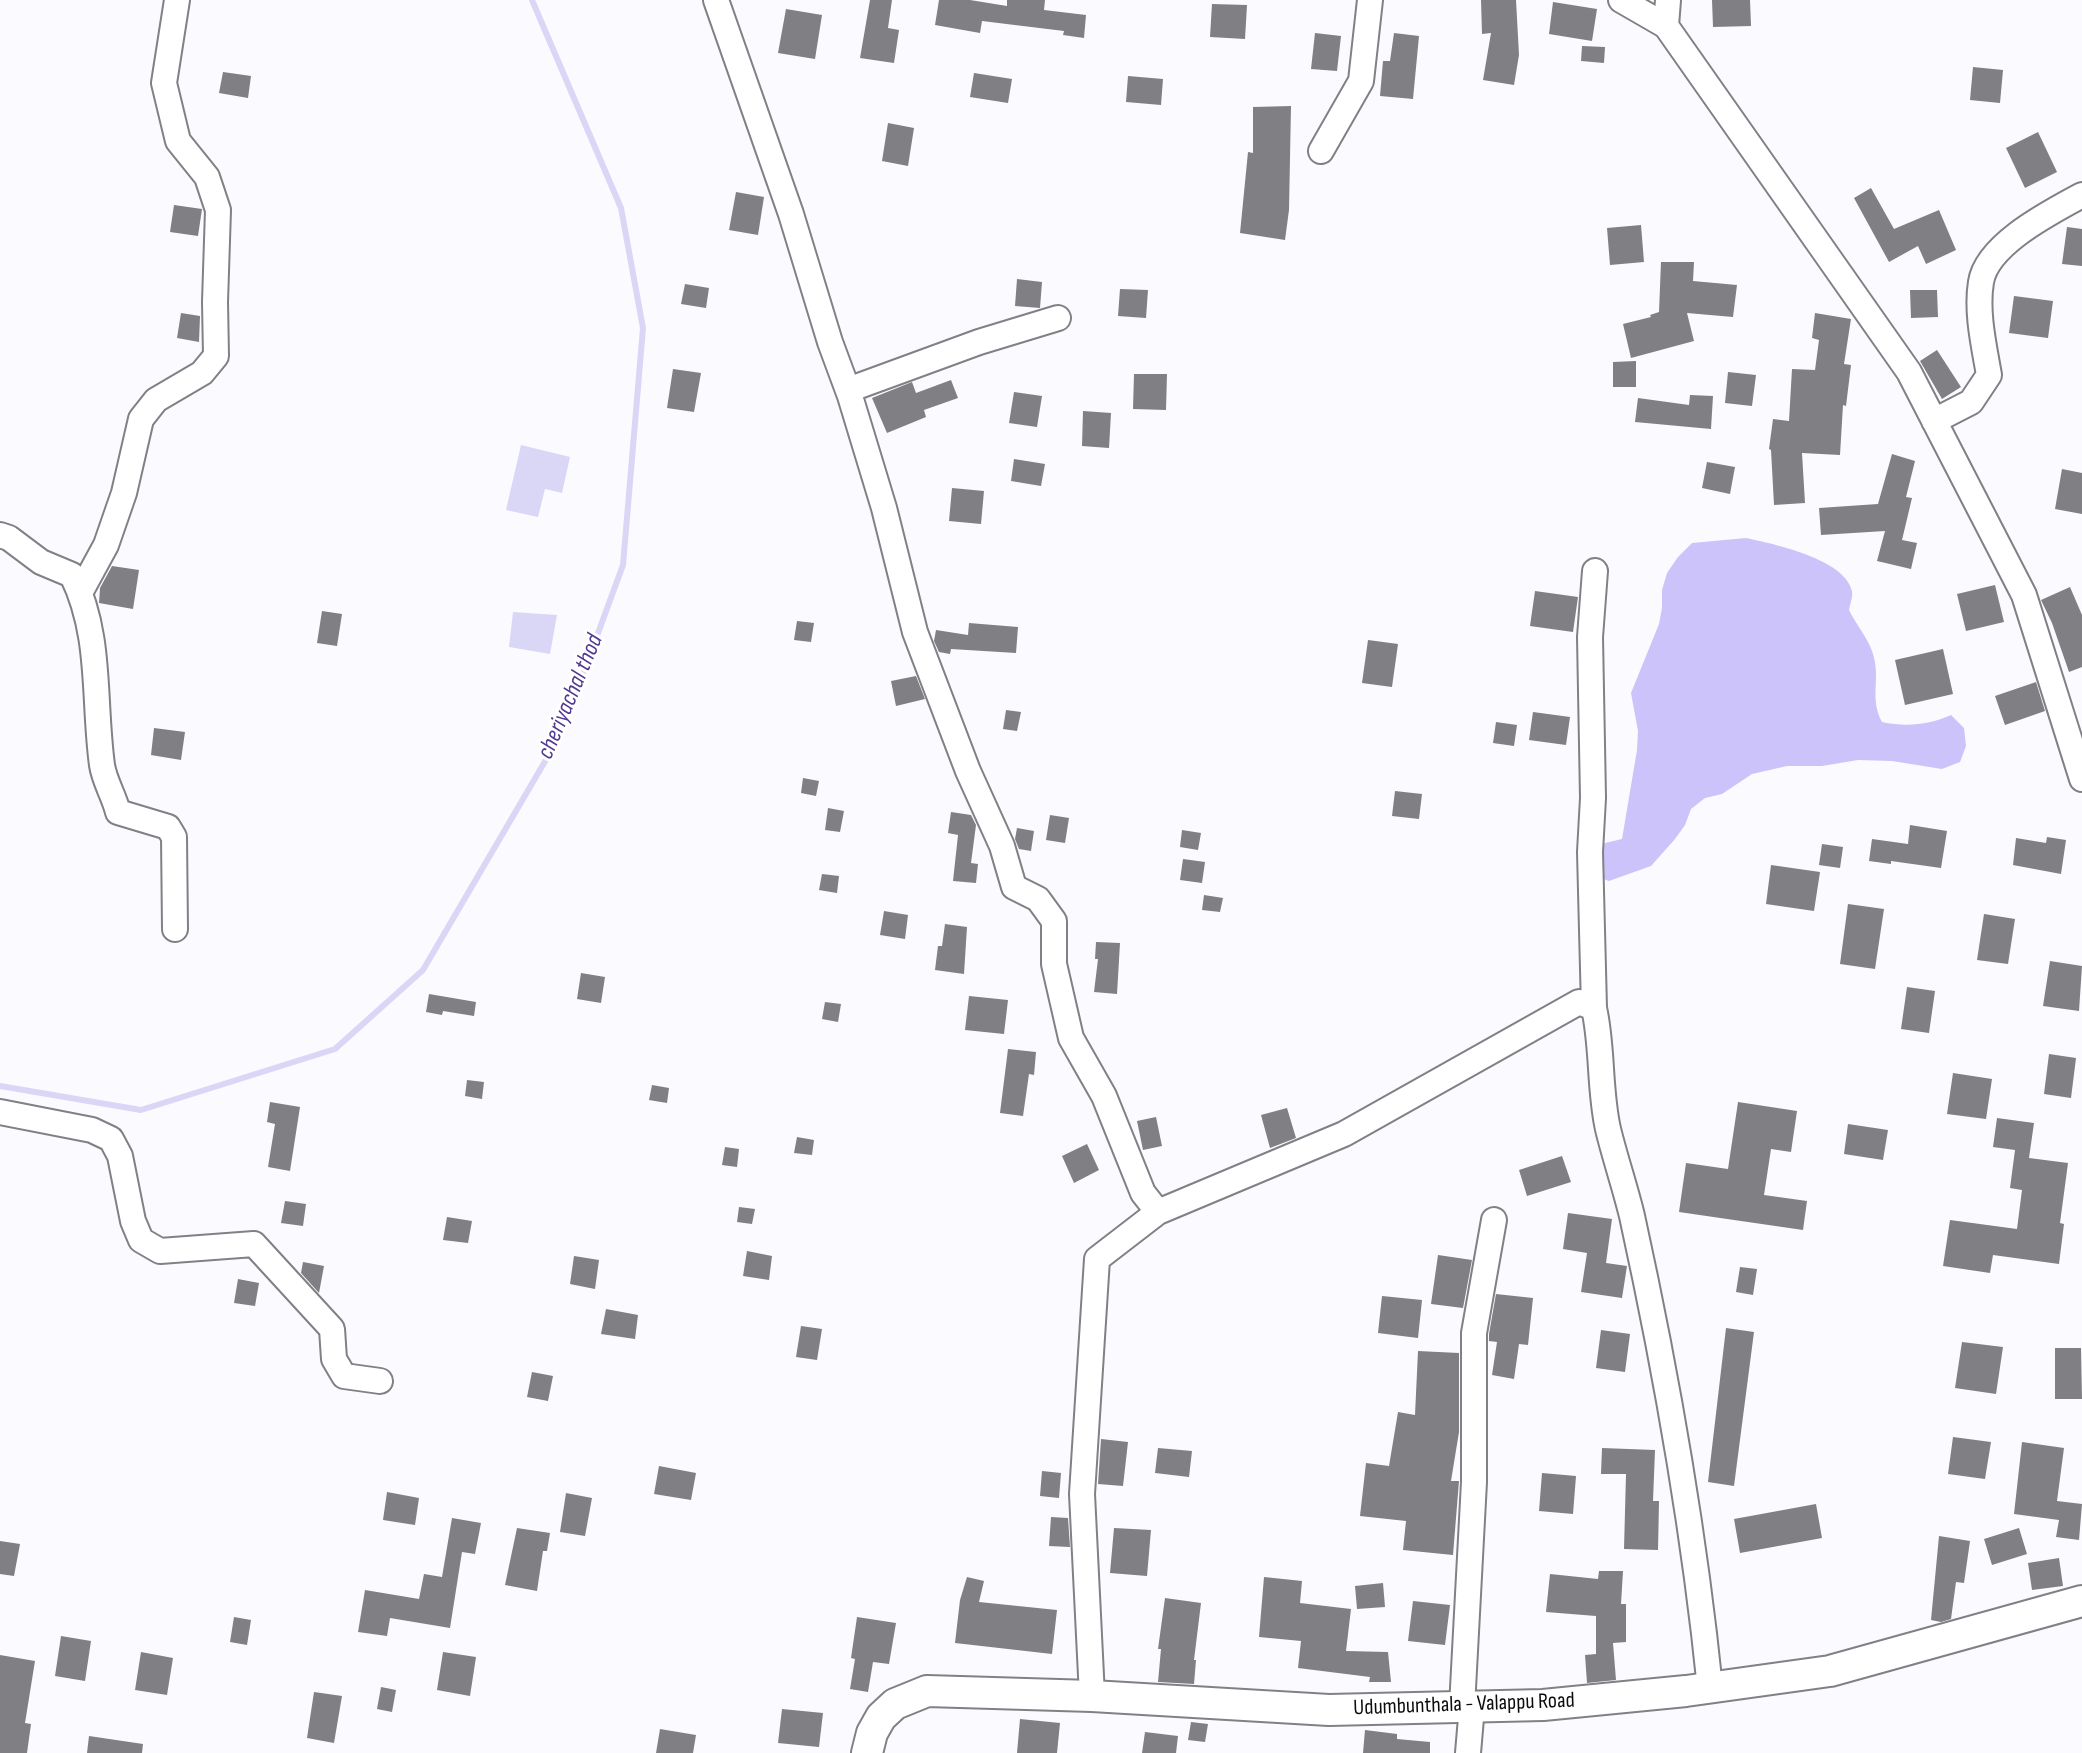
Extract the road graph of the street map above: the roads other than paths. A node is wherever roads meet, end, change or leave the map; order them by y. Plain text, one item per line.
1 (177, 0) edge
2 (716, 0) edge
3 (1370, 0) edge
4 (1621, 0) edge
5 (1668, 0) edge
6 (1666, 26) junction
7 (1321, 151) dead end
8 (2082, 195) edge
9 (1058, 318) dead end
10 (848, 390) junction
11 (1934, 421) junction
12 (0, 535) edge
13 (1595, 571) dead end
14 (81, 591) junction
15 (2082, 779) edge
16 (175, 929) dead end
17 (1594, 1008) junction
18 (0, 1112) edge
19 (1158, 1212) junction
20 (1494, 1220) dead end
21 (380, 1381) dead end
22 (2082, 1601) edge
23 (1710, 1688) junction
24 (1092, 1696) junction
25 (1467, 1706) junction
26 (867, 1753) edge
27 (1468, 1753) edge

1 - 14 street
2 - 10 street
3 - 7 street
4 - 6 street
5 - 6 street
6 - 11 street
8 - 11 street
9 - 10 street
10 - 19 street
11 - 15 street
12 - 14 street
13 - 17 street
14 - 16 street
17 - 19 street
17 - 23 street
18 - 21 street
19 - 24 street
20 - 25 street
22 - 23 main road, Udumbunthala - Valappu Road
23 - 25 main road, Udumbunthala - Valappu Road
24 - 25 main road, Udumbunthala - Valappu Road
24 - 26 main road, Udumbunthala - Valappu Road
25 - 27 street

